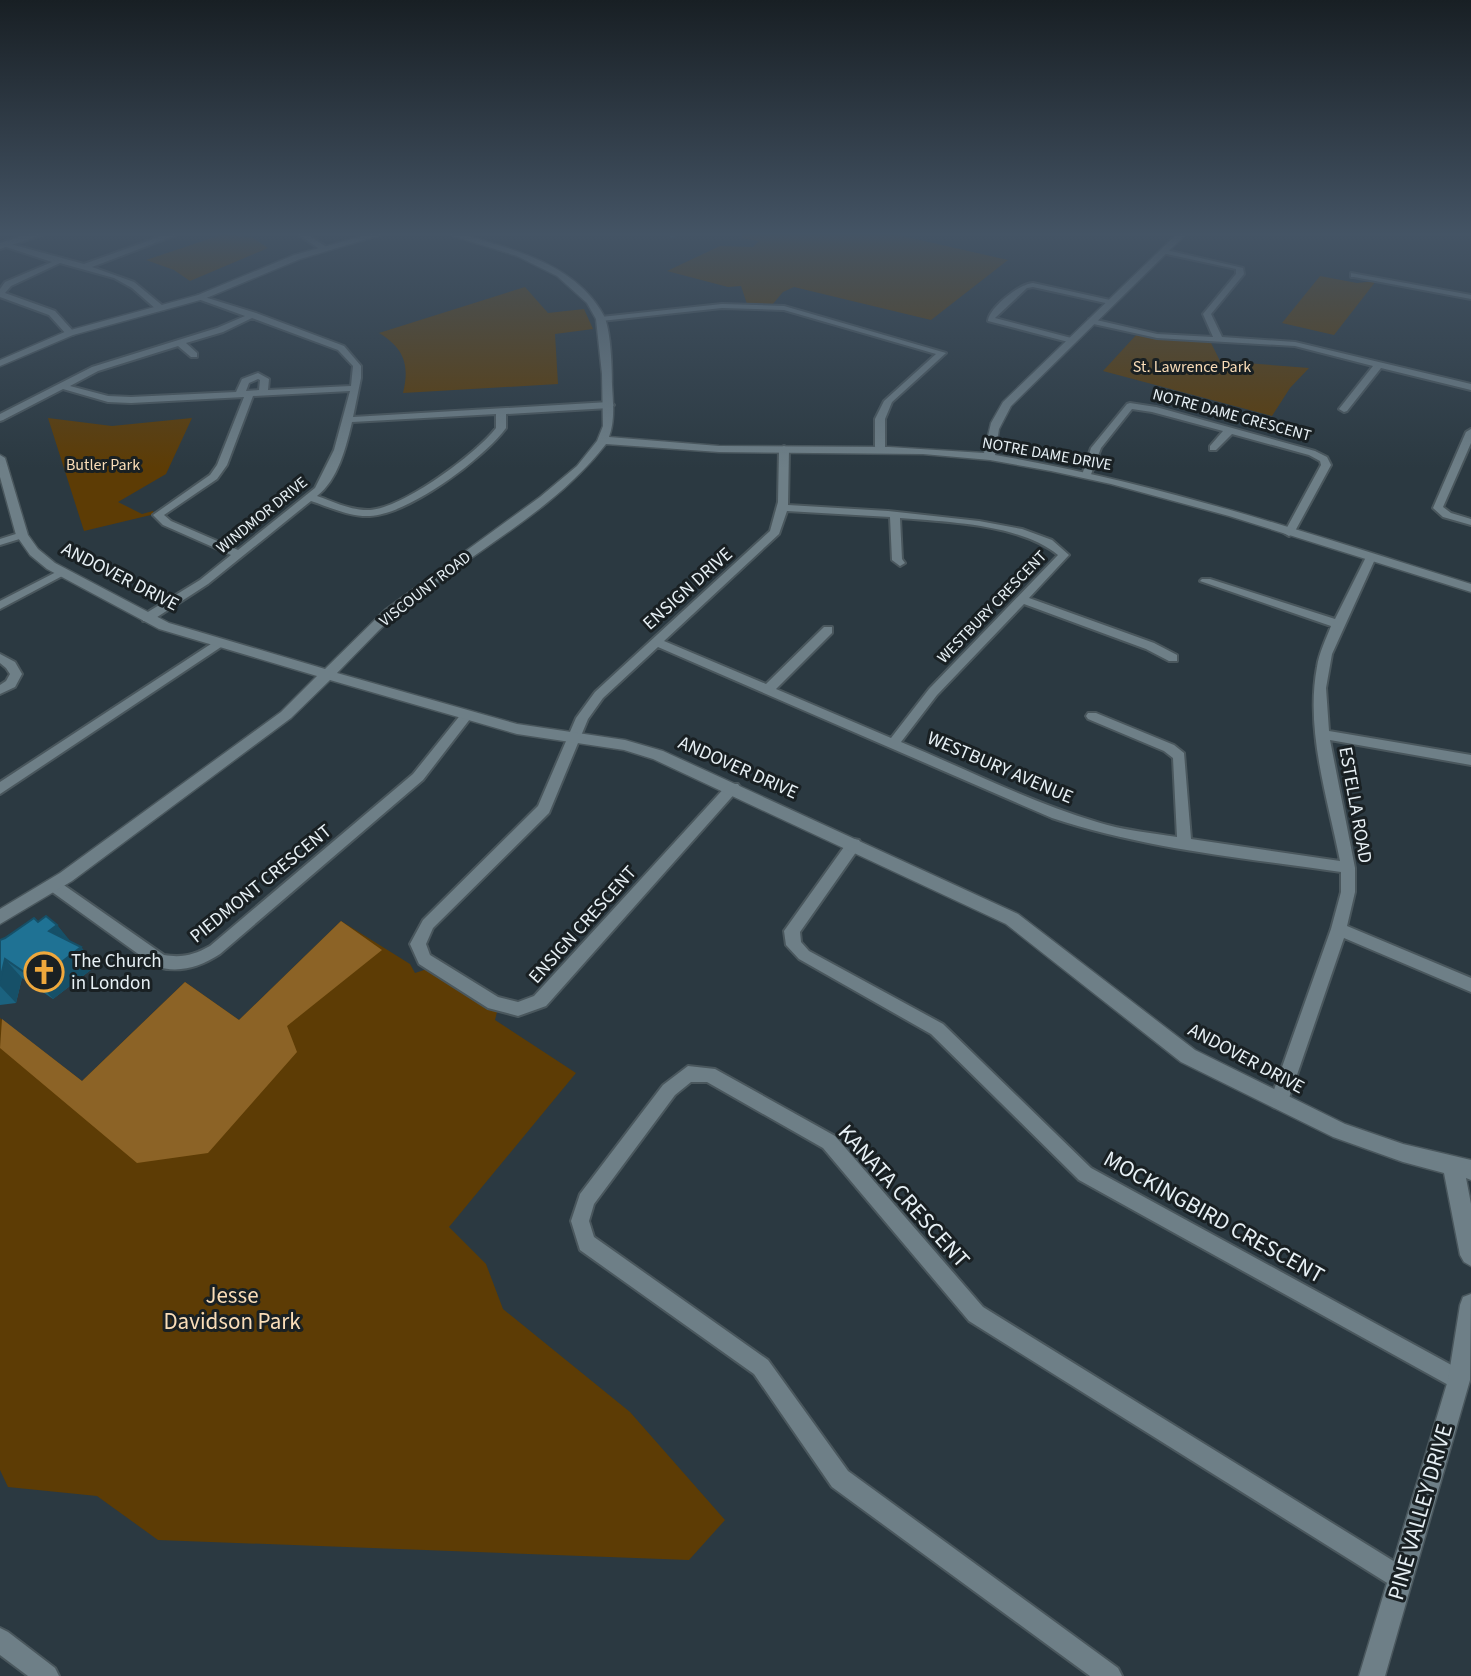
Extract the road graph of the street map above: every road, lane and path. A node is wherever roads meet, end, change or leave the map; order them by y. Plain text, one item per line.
1 (47, 311) edge
2 (148, 311) edge
3 (242, 311) edge
4 (596, 311) edge
5 (677, 311) edge
6 (796, 311) edge
7 (996, 311) edge
8 (1101, 311) edge
9 (1209, 311) edge
10 (253, 315) junction
11 (601, 320) junction
12 (1092, 321) junction
13 (70, 333) junction
14 (1219, 340) junction
15 (1072, 341) junction
16 (180, 343) junction
17 (194, 355) dead end
18 (0, 363) edge
19 (1378, 364) junction
20 (61, 386) junction
21 (1471, 387) edge
22 (355, 388) junction
23 (263, 393) junction
24 (244, 394) junction
25 (609, 405) junction
26 (1344, 409) dead end
27 (501, 411) junction
28 (0, 418) edge
29 (347, 419) junction
30 (1230, 430) junction
31 (1471, 432) edge
32 (603, 440) junction
33 (1213, 448) dead end
34 (784, 449) junction
35 (880, 450) junction
36 (989, 457) junction
37 (0, 458) edge
38 (1087, 475) junction
39 (4, 484) edge
40 (309, 497) junction
41 (783, 508) junction
42 (895, 516) junction
43 (1471, 522) edge
44 (1289, 533) junction
45 (22, 536) junction
46 (0, 542) edge
47 (239, 554) junction
48 (1371, 558) junction
49 (900, 563) dead end
50 (62, 572) junction
51 (1206, 581) dead end
52 (1471, 588) edge
53 (1022, 599) junction
54 (0, 606) edge
55 (147, 618) junction
56 (1340, 625) junction
57 (828, 629) dead end
58 (656, 642) junction
59 (217, 644) junction
60 (1173, 657) dead end
61 (0, 658) edge
62 (329, 674) junction
63 (0, 690) edge
64 (766, 690) junction
65 (466, 716) junction
66 (1092, 716) dead end
67 (1324, 735) junction
68 (575, 738) junction
69 (893, 744) junction
70 (1471, 760) edge
71 (733, 787) junction
72 (0, 789) edge
73 (1185, 843) junction
74 (854, 844) junction
75 (1348, 868) junction
76 (53, 885) junction
77 (0, 917) edge
78 (1339, 929) junction
79 (1471, 985) edge
80 (1279, 1101) junction
81 (1462, 1168) edge
82 (1471, 1255) edge
83 (1471, 1305) edge
84 (1459, 1380) junction
85 (1400, 1578) junction
86 (0, 1640) edge
87 (47, 1676) edge
88 (1110, 1676) edge
89 (1371, 1676) edge

1 - 13 street
2 - 13 street
3 - 10 street, WINDMOR DRIVE
4 - 11 street
5 - 11 street
6 - 35 street
7 - 15 street
8 - 12 street
9 - 14 street
10 - 16 street
10 - 22 street, WINDMOR DRIVE
11 - 25 street, VISCOUNT ROAD
12 - 14 street
12 - 15 street
13 - 18 street
14 - 19 street
15 - 36 street
16 - 17 street
16 - 20 street
19 - 21 street
19 - 26 street
20 - 24 street
20 - 28 street
22 - 23 street
22 - 29 street, WINDMOR DRIVE
23 - 24 street
23 - 24 street
24 - 47 street
25 - 27 street
25 - 32 street, VISCOUNT ROAD
27 - 29 street
27 - 40 street
29 - 40 street, WINDMOR DRIVE
30 - 33 street
30 - 38 street, NOTRE DAME CRESCENT
30 - 44 street, NOTRE DAME CRESCENT
31 - 43 street
32 - 34 street, NOTRE DAME DRIVE
32 - 62 street, VISCOUNT ROAD
34 - 35 street, NOTRE DAME DRIVE
34 - 41 street, ENSIGN DRIVE
35 - 36 street, NOTRE DAME DRIVE
36 - 38 street, NOTRE DAME DRIVE
37 - 39 street, ANDOVER DRIVE
38 - 44 street, NOTRE DAME DRIVE
39 - 45 street, ANDOVER DRIVE
40 - 47 street, WINDMOR DRIVE
41 - 42 street, WESTBURY CRESCENT
41 - 58 street, ENSIGN DRIVE
42 - 49 street
42 - 53 street, WESTBURY CRESCENT
44 - 48 street, NOTRE DAME DRIVE
45 - 46 street
45 - 50 street, ANDOVER DRIVE
47 - 55 street, WINDMOR DRIVE
48 - 52 street, NOTRE DAME DRIVE
48 - 56 street, ESTELLA ROAD
50 - 54 street
50 - 55 street, ANDOVER DRIVE
51 - 56 street
53 - 60 street
53 - 69 street, WESTBURY CRESCENT
55 - 59 street, ANDOVER DRIVE
56 - 67 street, ESTELLA ROAD
57 - 64 street
58 - 64 street, WESTBURY AVENUE
58 - 68 street, ENSIGN DRIVE
59 - 62 street, ANDOVER DRIVE
59 - 72 street
61 - 63 street
62 - 65 street, ANDOVER DRIVE
62 - 76 street, VISCOUNT ROAD
64 - 69 street, WESTBURY AVENUE
65 - 68 street, ANDOVER DRIVE
65 - 76 street, PIEDMONT CRESCENT
66 - 73 street
67 - 70 street
67 - 75 street, ESTELLA ROAD
68 - 71 street, ANDOVER DRIVE
68 - 71 street, ENSIGN CRESCENT
69 - 73 street, WESTBURY AVENUE
71 - 74 street, ANDOVER DRIVE
73 - 75 street, WESTBURY AVENUE
74 - 80 street, ANDOVER DRIVE
74 - 84 street, MOCKINGBIRD CRESCENT
75 - 78 street, ESTELLA ROAD
76 - 77 street, VISCOUNT ROAD
78 - 79 street
78 - 80 street, ESTELLA ROAD
80 - 81 street, ANDOVER DRIVE
81 - 82 street
83 - 84 street, PINE VALLEY DRIVE
84 - 85 street, PINE VALLEY DRIVE
85 - 88 street, KANATA CRESCENT
85 - 89 street, PINE VALLEY DRIVE
86 - 87 street

